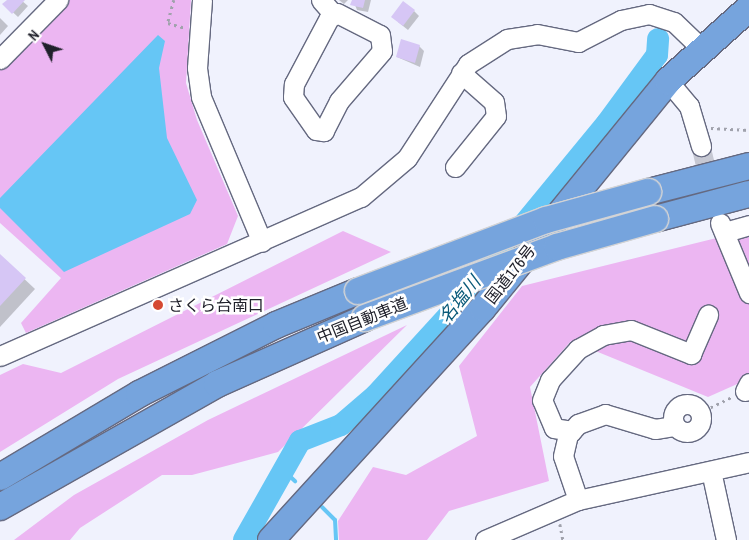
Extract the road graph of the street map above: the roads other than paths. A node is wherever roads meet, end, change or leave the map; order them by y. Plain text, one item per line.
1 (58, 0) edge
2 (202, 0) edge
3 (321, 0) edge
4 (749, 8) edge
5 (334, 15) junction
6 (701, 48) junction
7 (0, 59) edge
8 (461, 73) junction
9 (668, 81) junction
10 (701, 146) tunnel mouth
11 (749, 166) edge
12 (456, 167) dead end
13 (749, 194) edge
14 (749, 225) edge
15 (262, 242) junction
16 (749, 293) edge
17 (708, 315) dead end
18 (0, 356) edge
19 (699, 413) road end
20 (572, 431) junction
21 (749, 462) edge
22 (712, 471) junction
23 (0, 477) edge
24 (578, 500) junction
25 (0, 507) edge
26 (270, 540) edge
27 (484, 540) edge
28 (726, 540) edge

1 - 7 street
2 - 15 street
3 - 5 street
4 - 6 highway, 国道176号
5 - 5 street
6 - 8 street
6 - 9 highway, 国道176号
8 - 12 street
8 - 15 street
9 - 10 street
9 - 26 highway, 国道176号
11 - 23 highway, 中国自動車道, bridge
13 - 25 highway, 中国自動車道, bridge
14 - 16 street
15 - 18 street
17 - 20 street
19 - 20 street
20 - 24 street
21 - 22 street
22 - 24 street
22 - 28 street
24 - 27 street

